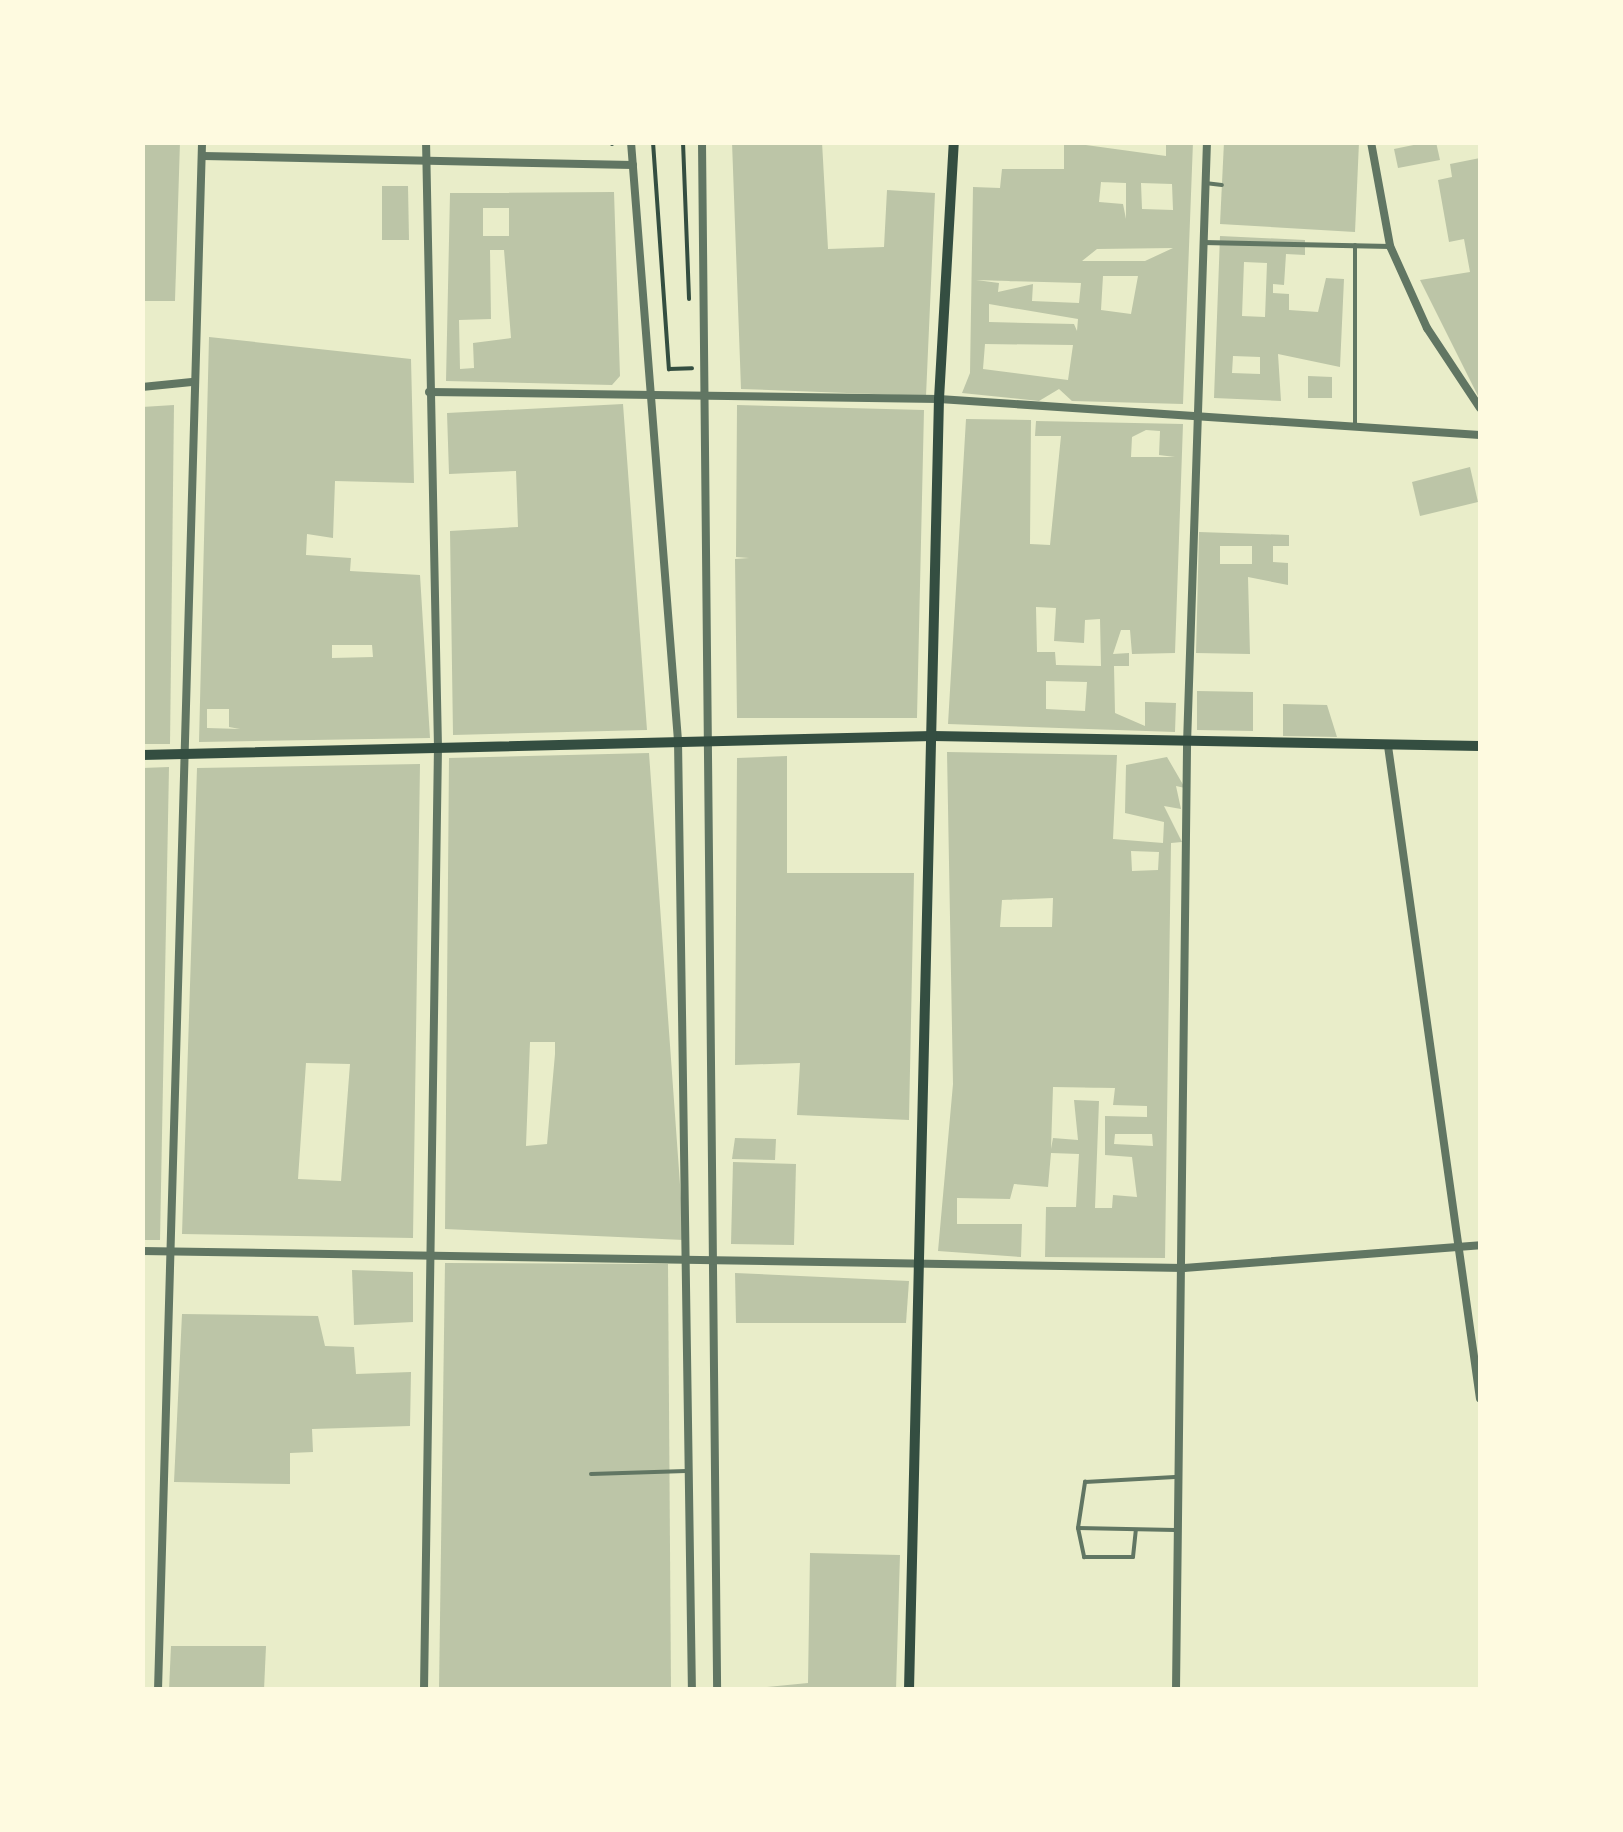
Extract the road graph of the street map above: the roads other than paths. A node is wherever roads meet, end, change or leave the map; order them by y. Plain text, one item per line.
1 (202, 142) edge
2 (426, 142) edge
3 (631, 142) edge
4 (702, 142) edge
5 (954, 142) edge
6 (1207, 142) edge
7 (1316, 142) edge
8 (1371, 142) edge
9 (1324, 143) edge
10 (202, 156) junction
11 (428, 160) junction
12 (633, 165) junction
13 (1206, 183) junction
14 (1222, 184) dead end
15 (1203, 242) junction
16 (1355, 245) junction
17 (1390, 246) junction
18 (192, 382) junction
19 (142, 387) edge
20 (429, 392) junction
21 (654, 393) junction
22 (706, 394) junction
23 (939, 399) junction
24 (1480, 408) edge
25 (1197, 414) junction
26 (1355, 426) junction
27 (1480, 435) edge
28 (932, 736) junction
29 (708, 738) junction
30 (678, 740) junction
31 (1187, 744) junction
32 (1388, 746) junction
33 (1480, 746) edge
34 (438, 748) junction
35 (142, 754) edge
36 (184, 754) junction
37 (1480, 1245) edge
38 (1458, 1248) junction
39 (432, 1249) junction
40 (169, 1251) junction
41 (142, 1252) edge
42 (690, 1255) junction
43 (713, 1255) junction
44 (920, 1261) junction
45 (1184, 1268) junction
46 (1480, 1400) edge
47 (691, 1471) junction
48 (591, 1474) dead end
49 (1180, 1477) junction
50 (691, 1526) junction
51 (715, 1526) junction
52 (1078, 1528) junction
53 (1136, 1530) junction
54 (1179, 1530) junction
55 (158, 1690) edge
56 (424, 1690) edge
57 (692, 1690) edge
58 (717, 1690) edge
59 (909, 1690) edge
60 (1176, 1690) edge

1 - 10 street
2 - 11 street
3 - 12 street
4 - 22 street
5 - 23 main road
6 - 13 street
7 - 9 lane
8 - 17 street
10 - 11 street
10 - 18 street
11 - 12 street
11 - 20 street
12 - 21 street
13 - 14 lane
13 - 15 street
15 - 16 street
15 - 25 street
16 - 17 street
16 - 26 lane
17 - 24 street
18 - 19 street
18 - 36 street
20 - 21 street
20 - 34 street
21 - 22 street
21 - 30 street
22 - 23 street
22 - 29 street
23 - 25 street
23 - 28 main road
25 - 26 street
25 - 31 street
26 - 27 street
28 - 29 main road
28 - 31 main road
28 - 44 main road
29 - 30 main road
29 - 43 street
30 - 34 main road
30 - 42 street
31 - 32 main road
31 - 45 street
32 - 33 main road
32 - 38 street
34 - 36 main road
34 - 39 street
35 - 36 main road
36 - 40 street
37 - 38 street
38 - 45 street
38 - 46 street
39 - 40 street
39 - 42 street
39 - 56 street
40 - 41 street
40 - 55 street
42 - 43 street
42 - 47 street
43 - 44 street
43 - 51 street
44 - 45 street
44 - 59 main road
45 - 49 street
47 - 48 lane
47 - 50 street
49 - 52 lane
49 - 54 street
50 - 51 street
50 - 57 street
51 - 58 street
52 - 53 lane
52 - 53 lane
53 - 54 lane
54 - 60 street

